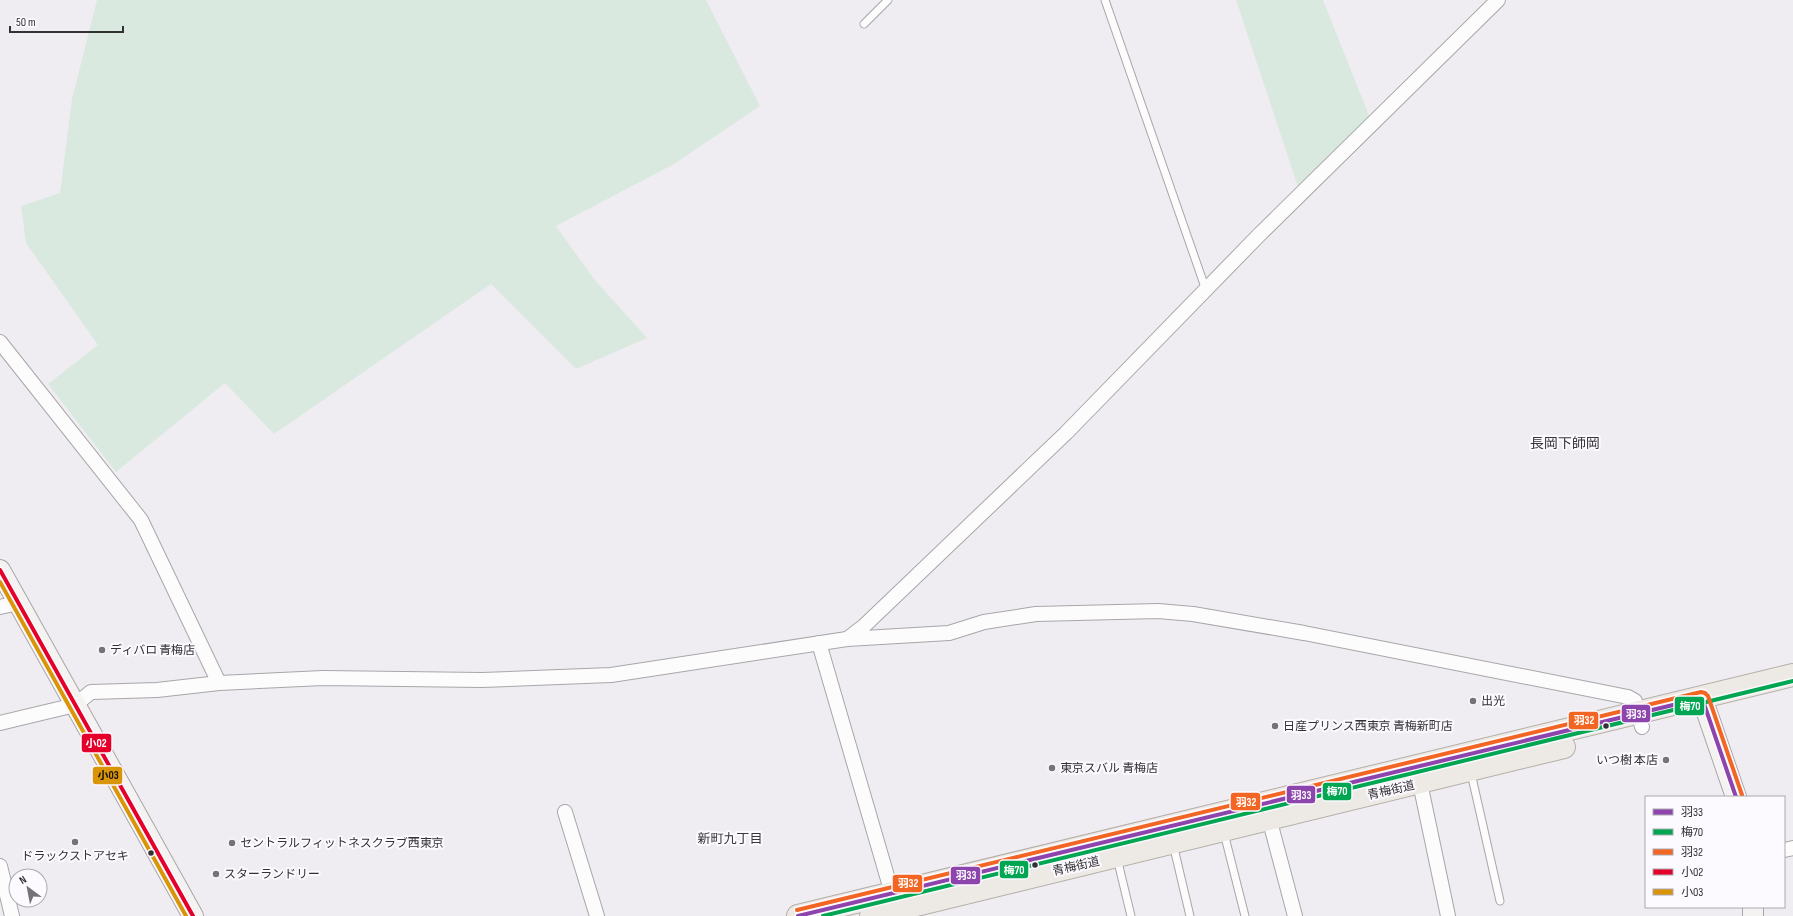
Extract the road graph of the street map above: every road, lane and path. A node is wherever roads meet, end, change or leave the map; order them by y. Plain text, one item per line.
1 (888, 0) edge
2 (1105, 0) edge
3 (1498, 0) edge
4 (864, 24) dead end
5 (1206, 290) junction
6 (0, 342) edge
7 (0, 570) edge
8 (9, 605) edge
9 (847, 639) junction
10 (819, 644) junction
11 (1793, 675) edge
12 (219, 683) junction
13 (1793, 691) edge
14 (75, 705) junction
15 (1705, 705) junction
16 (1640, 720) junction
17 (0, 723) edge
18 (1470, 771) junction
19 (1420, 783) junction
20 (1736, 796) edge
21 (565, 812) dead end
22 (1269, 818) junction
23 (1223, 830) junction
24 (1172, 842) junction
25 (1116, 856) junction
26 (0, 866) edge
27 (1500, 901) dead end
28 (894, 902) junction
29 (12, 916) edge
30 (193, 916) edge
31 (597, 916) edge
32 (798, 916) edge
33 (871, 916) edge
34 (1131, 916) edge
35 (1190, 916) edge
36 (1245, 916) edge
37 (1295, 916) edge
38 (1448, 916) edge

1 - 4 lane
2 - 5 lane
3 - 5 street
5 - 9 street
6 - 12 street
7 - 8 street
8 - 14 street
9 - 10 street
9 - 16 street
10 - 12 street
10 - 28 street
11 - 15 main road, 青梅街道
12 - 14 street
13 - 15 main road, 青梅街道
14 - 17 street
14 - 30 street
15 - 16 main road, 青梅街道
15 - 20 street
16 - 18 main road, 青梅街道
16 - 28 main road, 青梅街道
18 - 19 main road, 青梅街道
18 - 27 lane
19 - 22 main road, 青梅街道
19 - 38 street
21 - 31 street
22 - 23 main road, 青梅街道
22 - 37 street
23 - 24 main road, 青梅街道
23 - 36 lane
24 - 25 main road, 青梅街道
24 - 35 lane
25 - 28 main road, 青梅街道
25 - 34 lane
26 - 29 street
28 - 32 main road, 青梅街道
28 - 33 main road, 青梅街道

